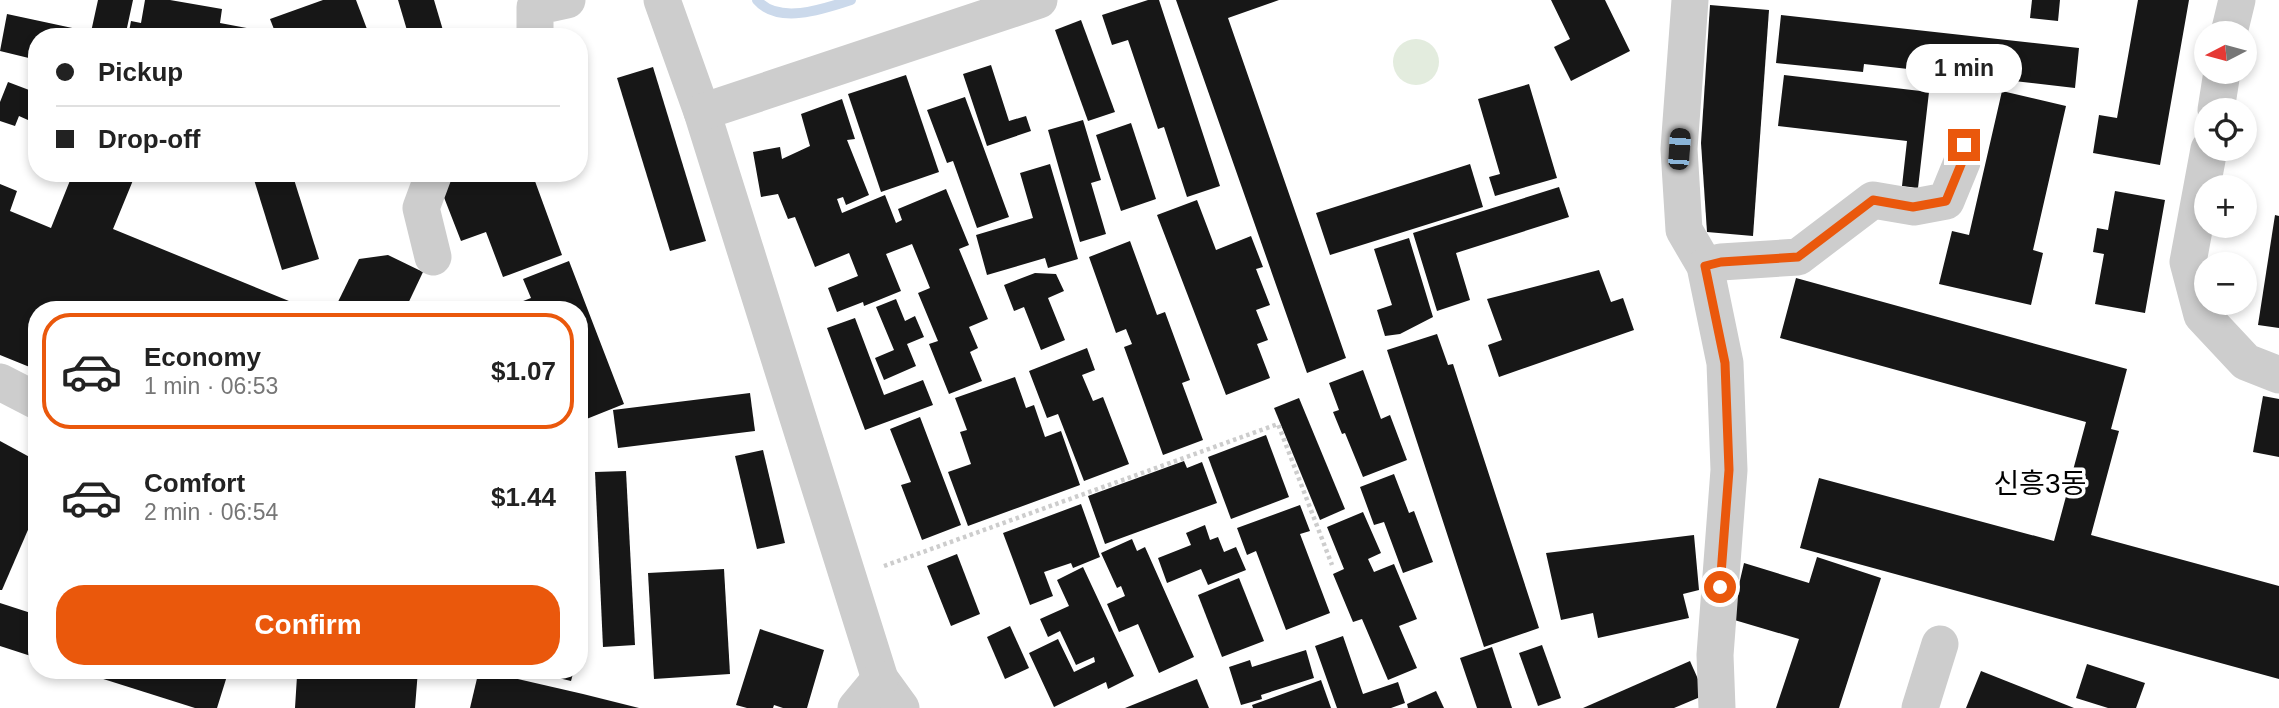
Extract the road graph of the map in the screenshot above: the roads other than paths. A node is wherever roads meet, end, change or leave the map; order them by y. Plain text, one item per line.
1 (662, 0) edge
2 (1039, 0) edge
3 (1690, 0) edge
4 (2237, 0) edge
5 (2232, 21) edge
6 (702, 112) junction
7 (1964, 145) dead end
8 (2207, 161) edge
9 (431, 182) edge
10 (433, 257) dead end
11 (1705, 266) junction
12 (2279, 375) edge
13 (0, 382) edge
14 (28, 396) edge
15 (1940, 644) dead end
16 (880, 679) junction
17 (856, 708) edge
18 (901, 708) edge
19 (1717, 708) edge
20 (1920, 708) edge

1 - 6 street
2 - 6 street
3 - 11 street
4 - 5 street
6 - 16 street
7 - 11 street
8 - 12 street
9 - 10 street
11 - 19 street
13 - 14 street
15 - 20 street
16 - 17 street
16 - 18 street

